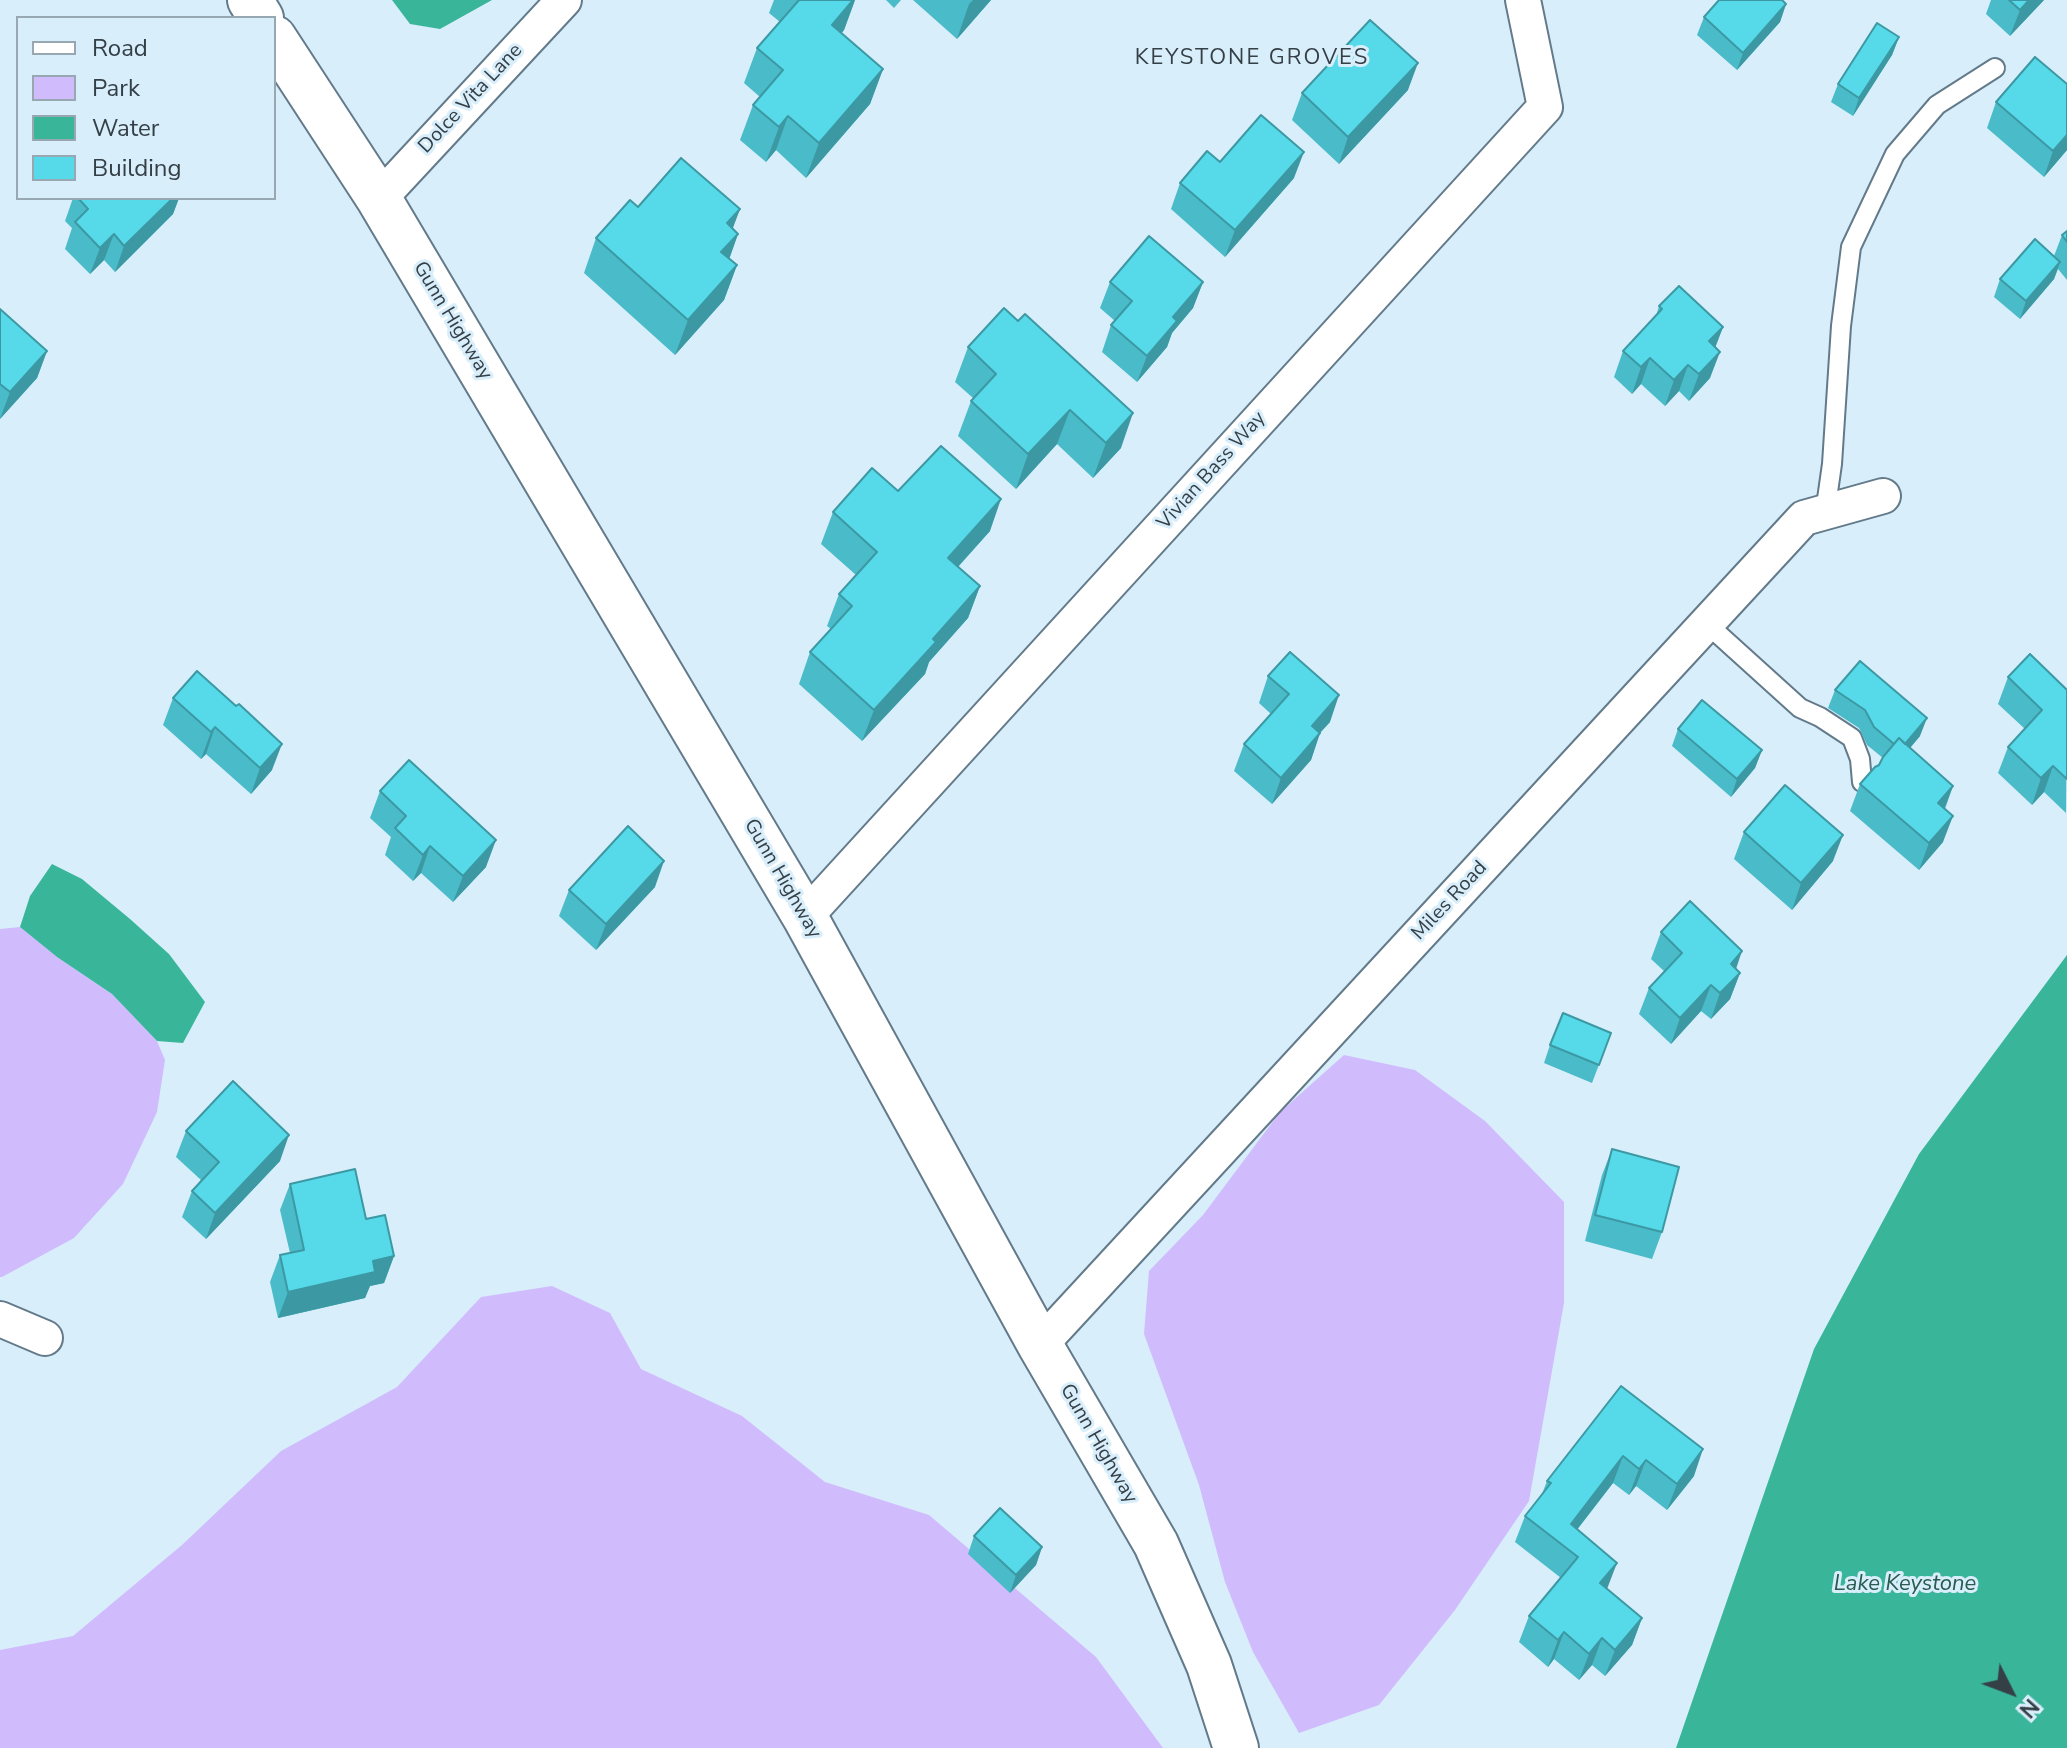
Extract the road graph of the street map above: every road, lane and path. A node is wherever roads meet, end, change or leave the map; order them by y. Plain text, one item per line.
1 (564, 0) edge
2 (1523, 0) edge
3 (276, 41) edge
4 (1995, 68) dead end
5 (379, 199) junction
6 (1883, 496) dead end
7 (1825, 513) junction
8 (1706, 623) junction
9 (1862, 782) edge
10 (805, 917) junction
11 (0, 1319) edge
12 (45, 1338) dead end
13 (1040, 1345) junction
14 (1236, 1748) edge

1 - 5 street, Dolce Vita Lane
2 - 10 street, Vivian Bass Way
3 - 5 main road, Gunn Highway
4 - 7 lane
5 - 10 main road, Gunn Highway
6 - 7 street, Miles Road
7 - 8 street, Miles Road
8 - 9 lane
8 - 13 street, Miles Road
10 - 13 main road, Gunn Highway
11 - 12 street
13 - 14 main road, Gunn Highway

